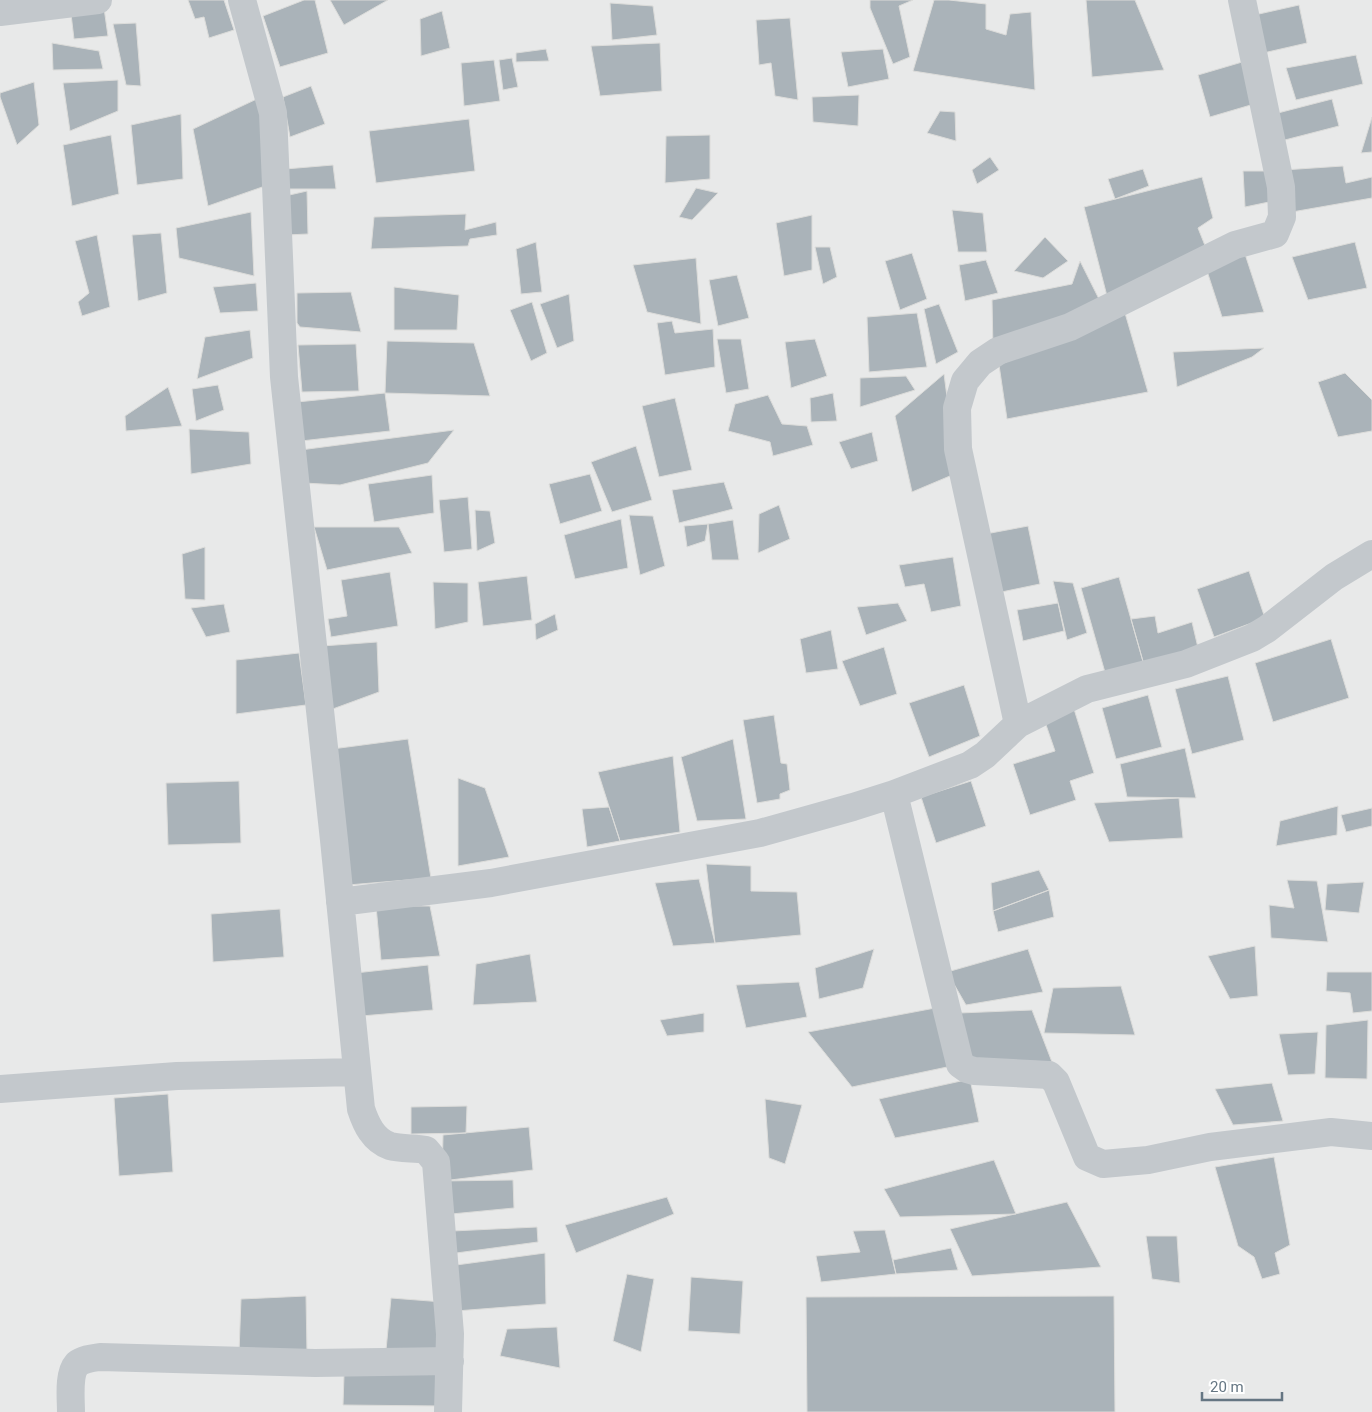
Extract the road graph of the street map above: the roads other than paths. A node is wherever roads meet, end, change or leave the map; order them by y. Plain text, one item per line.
1 (98, 0) edge
2 (242, 0) edge
3 (1242, 0) edge
4 (0, 12) edge
5 (1372, 554) edge
6 (1018, 724) junction
7 (894, 794) junction
8 (340, 902) junction
9 (357, 1072) junction
10 (0, 1089) edge
11 (1372, 1136) edge
12 (450, 1361) junction
13 (71, 1412) edge
14 (448, 1412) edge

1 - 4 street
2 - 8 street
3 - 6 street
5 - 6 street
6 - 7 street
7 - 8 street
7 - 11 street
8 - 9 street
9 - 10 street
9 - 12 street
12 - 13 street
12 - 14 street

